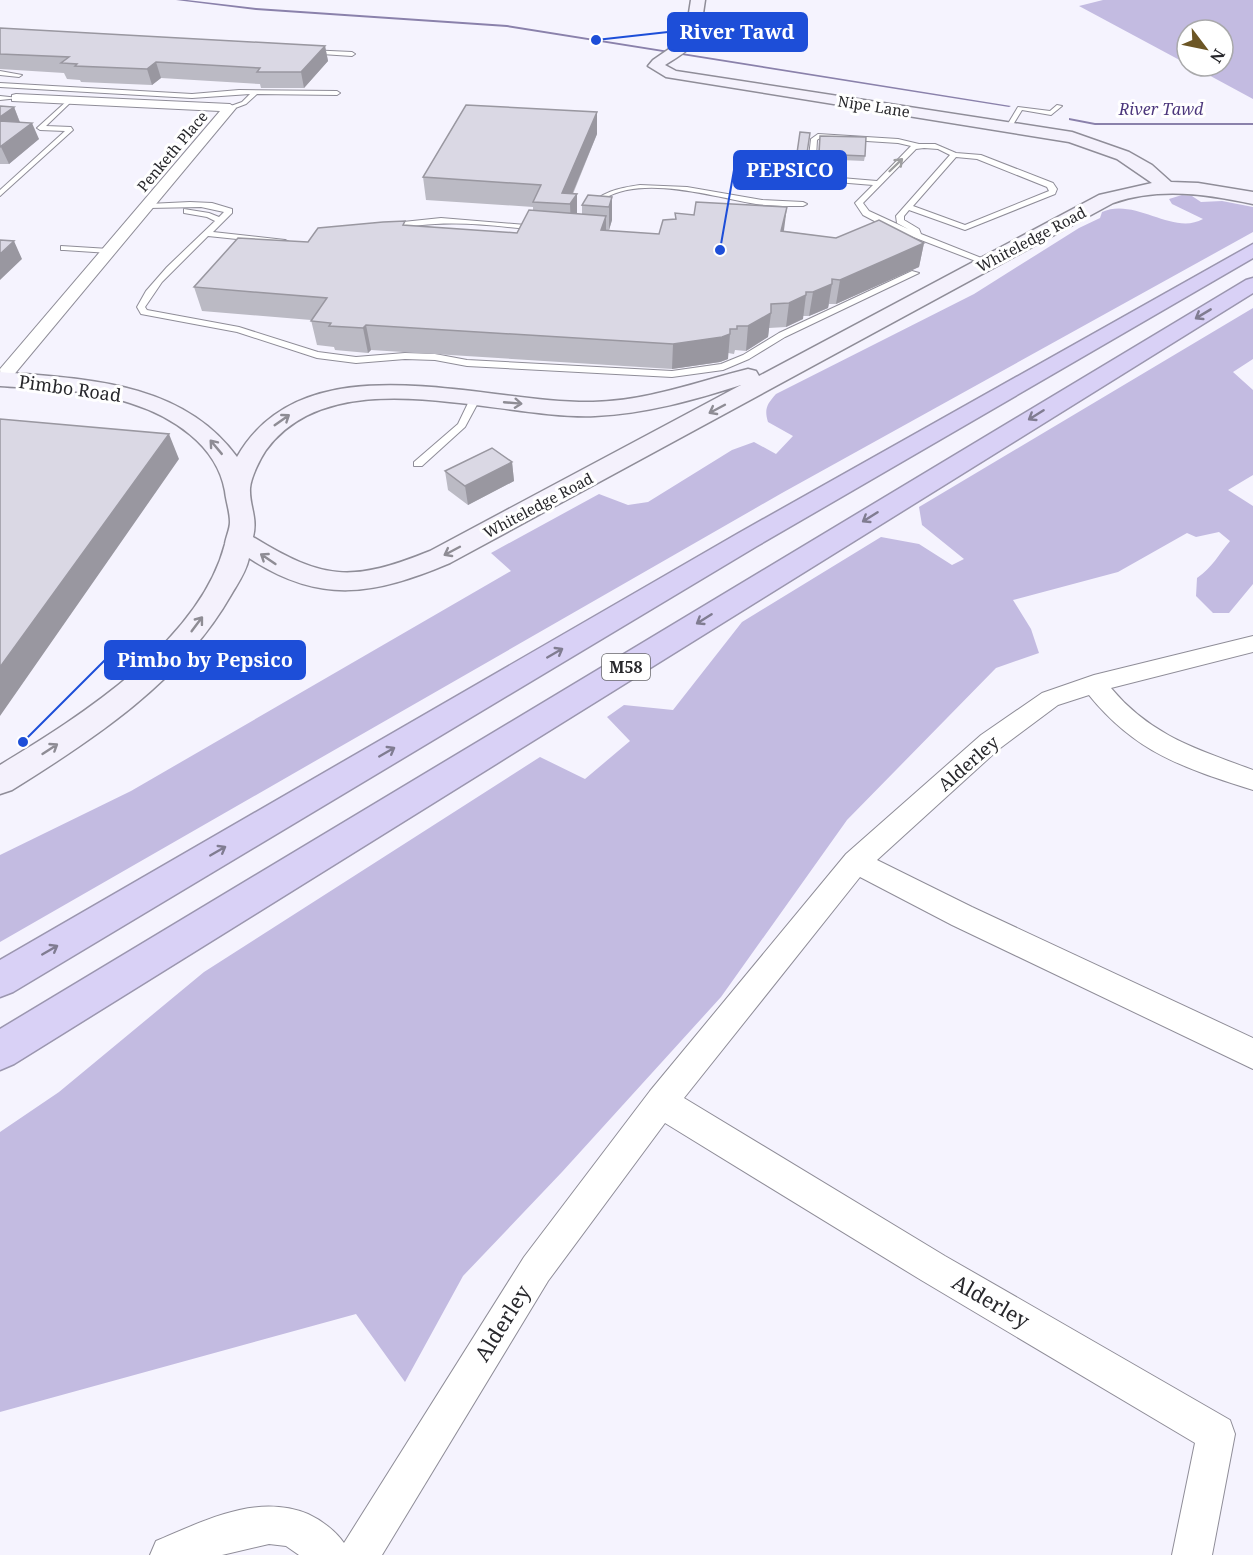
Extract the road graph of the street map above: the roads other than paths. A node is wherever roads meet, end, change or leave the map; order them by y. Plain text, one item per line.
1 (698, 0) edge
2 (300, 51) edge
3 (351, 54) dead end
4 (0, 73) edge
5 (20, 75) edge
6 (0, 85) edge
7 (256, 92) junction
8 (337, 93) dead end
9 (0, 98) edge
10 (16, 98) joint
11 (69, 101) junction
12 (1059, 106) dead end
13 (230, 108) junction
14 (1009, 127) junction
15 (919, 146) junction
16 (954, 155) junction
17 (878, 183) junction
18 (1166, 187) junction
19 (0, 194) edge
20 (1253, 198) edge
21 (803, 204) dead end
22 (148, 206) junction
23 (173, 207) junction
24 (908, 207) junction
25 (586, 213) edge
26 (220, 221) junction
27 (553, 229) edge
28 (207, 234) junction
29 (917, 234) junction
30 (376, 235) edge
31 (290, 242) edge
32 (64, 248) dead end
33 (1253, 250) edge
34 (109, 251) junction
35 (986, 262) junction
36 (915, 273) edge
37 (1253, 284) edge
38 (825, 353) junction
39 (1, 379) edge
40 (474, 399) junction
41 (591, 409) junction
42 (617, 463) junction
43 (418, 465) dead end
44 (238, 485) junction
45 (241, 541) junction
46 (1253, 644) edge
47 (1094, 684) junction
48 (0, 780) edge
49 (1253, 780) edge
50 (856, 862) junction
51 (0, 980) edge
52 (0, 1051) edge
53 (1253, 1053) edge
54 (661, 1102) junction
55 (170, 1555) edge
56 (328, 1555) edge
57 (360, 1555) edge
58 (1192, 1555) edge

1 - 14 street, Nipe Lane
2 - 3 lane
4 - 5 lane
6 - 7 lane
7 - 8 lane
7 - 13 lane
9 - 10 lane
10 - 11 street, Penketh Place
11 - 13 street, Penketh Place
11 - 19 lane
12 - 14 lane
13 - 22 street, Penketh Place
14 - 18 street, Nipe Lane
15 - 16 lane
17 -> 15 lane
15 - 17 lane
16 - 24 lane
16 - 24 lane
17 - 29 lane
18 - 20 street, Whiteledge Road
18 - 35 street, Whiteledge Road
21 - 25 lane
22 - 23 lane
22 - 34 street, Penketh Place
23 - 26 lane
23 - 26 lane
24 - 29 lane
26 - 28 lane
27 - 30 lane
28 - 31 lane
28 - 36 lane
29 - 35 lane
32 - 34 lane
51 -> 33 highway, M58
34 - 39 street, Penketh Place
35 - 38 street, Whiteledge Road
37 -> 52 highway, M58
38 - 41 street, Whiteledge Road
38 -> 42 street, Whiteledge Road
44 -> 39 street, Pimbo Road
40 -> 41 street, Whiteledge Road
40 - 43 lane
44 -> 40 street, Whiteledge Road
41 - 42 street
42 -> 45 street, Whiteledge Road
44 - 45 street, Pimbo Road
48 -> 45 street, Pimbo Road
46 - 47 street, Alderley
47 - 49 street
47 - 50 street, Alderley
50 - 53 street
50 - 54 street, Alderley
54 - 57 street, Alderley
54 - 58 street, Alderley
55 - 56 street

